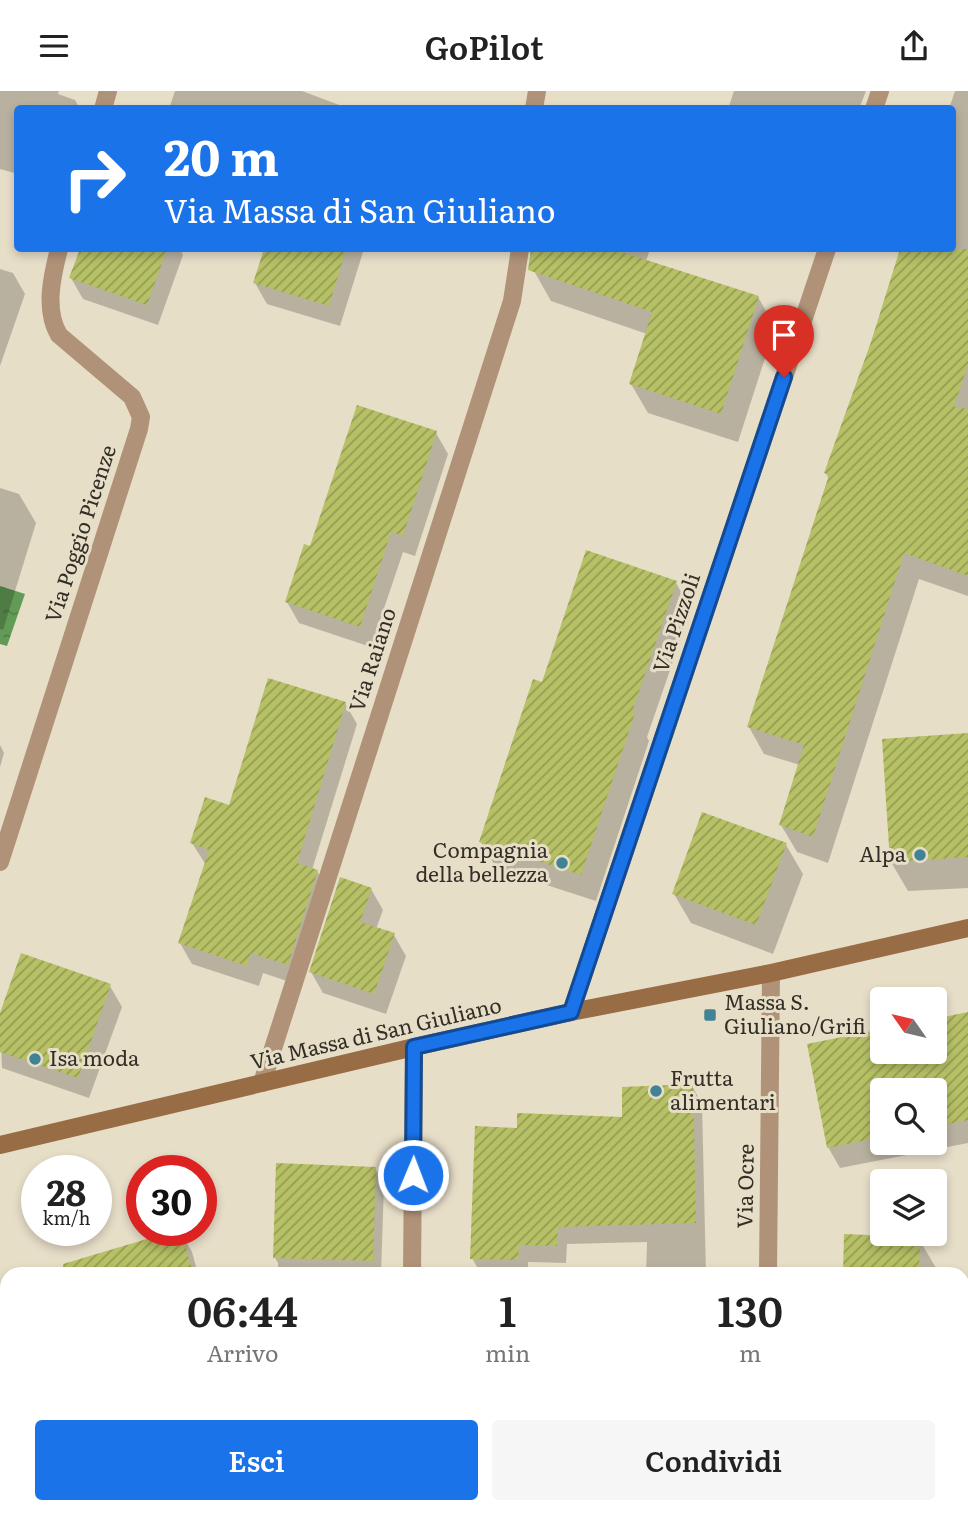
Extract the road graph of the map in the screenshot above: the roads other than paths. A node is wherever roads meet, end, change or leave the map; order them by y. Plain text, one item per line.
1 (59, 252) edge
2 (520, 252) edge
3 (826, 252) edge
4 (0, 862) edge
5 (968, 928) edge
6 (771, 973) junction
7 (571, 1012) junction
8 (414, 1047) junction
9 (262, 1083) junction
10 (0, 1145) edge
11 (412, 1267) edge
12 (768, 1267) edge

1 - 4 street, Via Poggio Picenze
2 - 9 street, Via Raiano
3 - 7 street, Via Pizzoli
5 - 6 street, Via Massa di San Giuliano
6 - 7 street, Via Massa di San Giuliano
6 - 12 street, Via Ocre
7 - 8 street, Via Massa di San Giuliano
8 - 9 street, Via Massa di San Giuliano
8 - 11 street
9 - 10 street, Via Massa di San Giuliano

